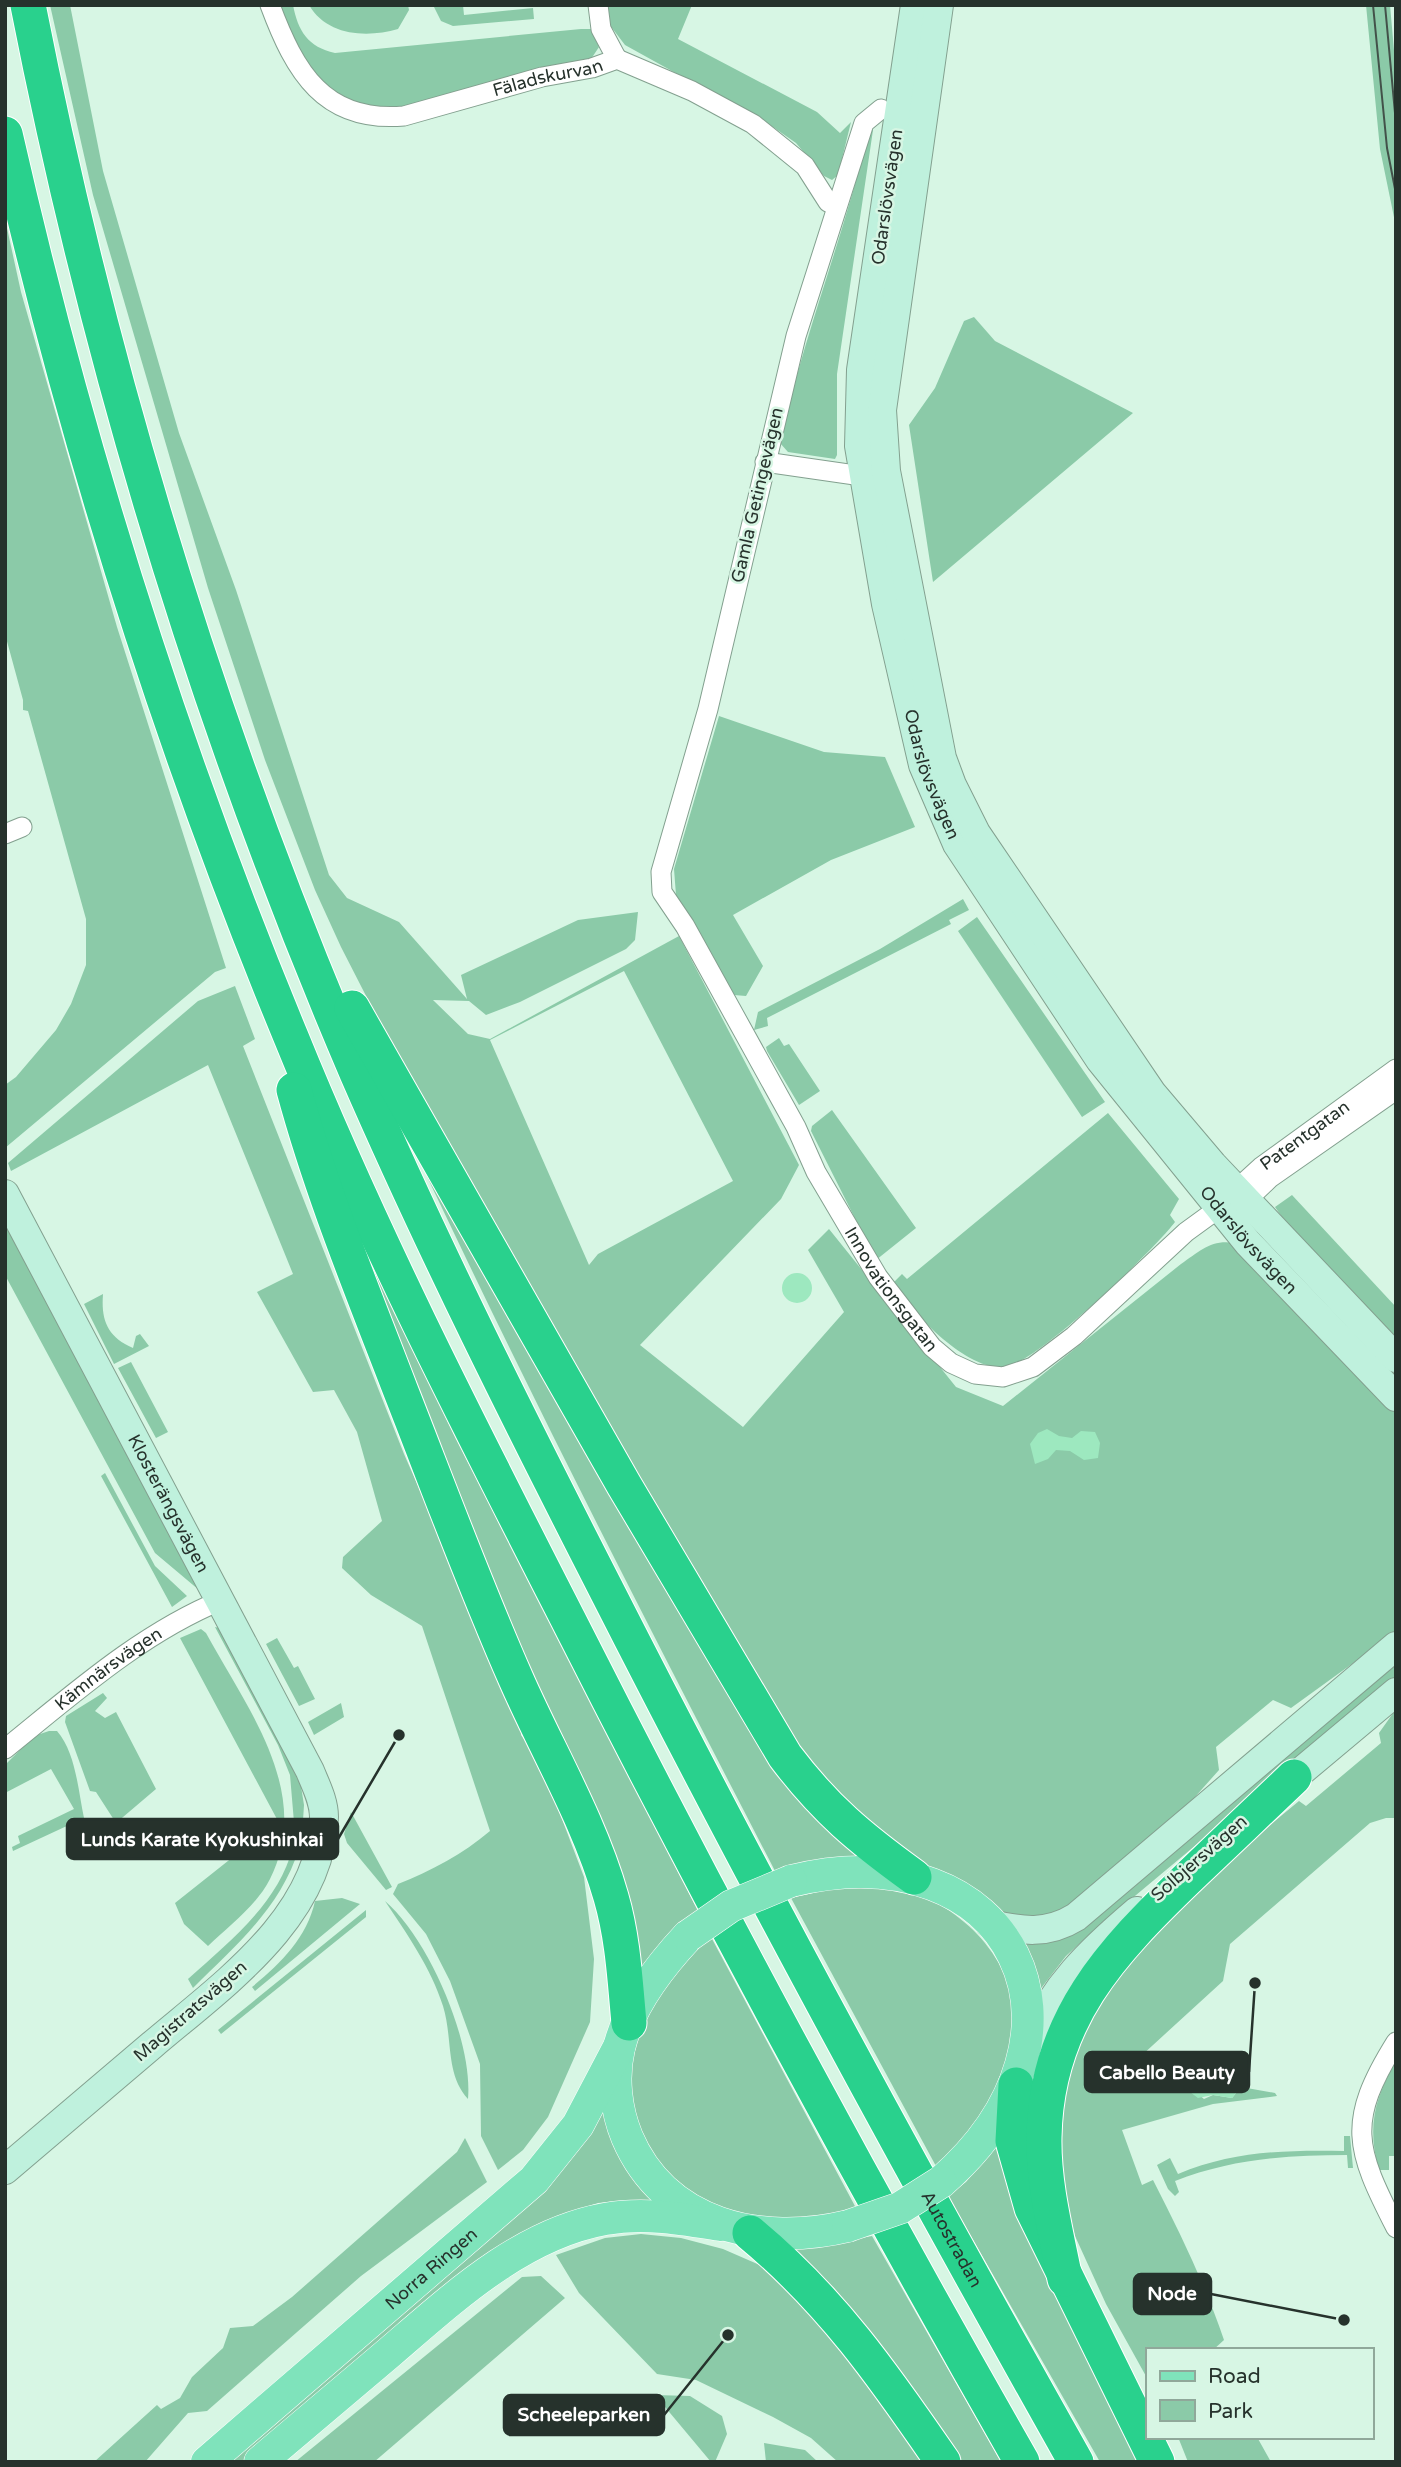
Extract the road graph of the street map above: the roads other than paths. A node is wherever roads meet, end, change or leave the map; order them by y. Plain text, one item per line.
1 (28, 5) edge
2 (270, 5) edge
3 (598, 5) edge
4 (915, 5) edge
5 (939, 5) edge
6 (617, 59) junction
7 (881, 109) dead end
8 (5, 134) edge
9 (836, 206) junction
10 (765, 461) junction
11 (874, 473) junction
12 (276, 870) junction
13 (662, 892) joint
14 (254, 945) junction
15 (1396, 1069) edge
16 (1396, 1090) edge
17 (5, 1194) edge
18 (1234, 1199) junction
19 (1396, 1357) edge
20 (1396, 1397) edge
21 (222, 1600) junction
22 (1396, 1646) edge
23 (1396, 1692) edge
24 (5, 1749) edge
25 (1294, 1777) junction
26 (324, 1816) joint
27 (914, 1877) junction
28 (990, 1924) junction
29 (624, 2035) junction
30 (1396, 2042) edge
31 (1028, 2045) junction
32 (1016, 2085) junction
33 (5, 2170) edge
34 (1396, 2228) edge
35 (736, 2229) junction
36 (1065, 2279) junction
37 (207, 2462) edge
38 (260, 2462) edge
39 (943, 2462) edge
40 (1022, 2462) edge
41 (1076, 2462) edge
42 (1157, 2462) edge

1 - 12 highway
2 - 6 street, Fäladskurvan
3 - 6 street
4 - 11 main road, Odarslövsvägen
5 - 11 main road, Odarslövsvägen
6 - 9 street, Fäladskurvan
7 - 9 street, Gamla Getingevägen
8 - 14 highway
9 - 10 street, Gamla Getingevägen
10 - 11 street
10 - 13 street, Gamla Getingevägen
11 - 18 main road, Odarslövsvägen
12 - 27 highway
12 - 41 highway, Autostradan
13 - 18 street, Innovationsgatan
14 - 29 highway
14 - 40 highway
15 - 18 street, Patentgatan
16 - 18 street, Patentgatan
17 - 21 main road, Klosterängsvägen
18 - 19 main road, Odarslövsvägen
18 - 20 main road, Odarslövsvägen
21 - 24 street, Kämnärsvägen
21 - 26 main road, Klosterängsvägen
22 - 28 main road, Solbjersvägen
23 - 25 main road, Solbjersvägen
25 - 31 main road, Solbjersvägen
25 - 36 highway
26 - 33 main road, Magistratsvägen
27 - 28 main road, Norra Ringen
27 - 29 main road, Norra Ringen, bridge
28 - 31 main road, Norra Ringen
29 - 35 main road
29 - 37 main road, Norra Ringen
30 - 34 street
31 - 32 main road, Norra Ringen
32 - 35 main road, Norra Ringen, bridge
32 - 36 highway
35 - 38 main road, Norra Ringen
35 - 39 highway
36 - 42 highway

